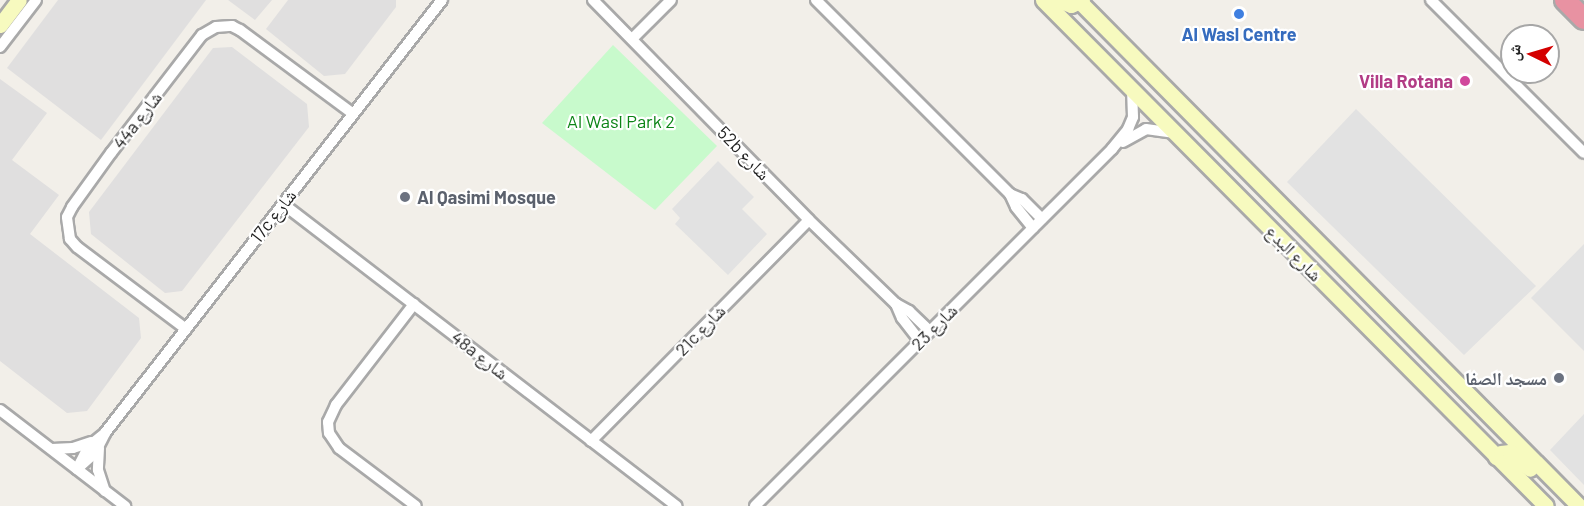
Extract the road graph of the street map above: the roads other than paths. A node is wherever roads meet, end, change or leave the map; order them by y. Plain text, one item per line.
1 (19, 0) edge
2 (36, 0) edge
3 (593, 0) edge
4 (671, 0) edge
5 (816, 0) edge
6 (1043, 0) edge
7 (1058, 0) edge
8 (1431, 0) edge
9 (1565, 0) edge
10 (438, 1) edge
11 (1080, 1) edge
12 (1584, 19) edge
13 (0, 25) edge
14 (632, 39) junction
15 (0, 47) edge
16 (1132, 89) junction
17 (352, 113) junction
18 (1175, 133) junction
19 (1112, 149) junction
20 (1584, 153) edge
21 (1010, 194) junction
22 (284, 204) junction
23 (1042, 219) junction
24 (809, 220) junction
25 (1033, 228) junction
26 (414, 304) junction
27 (896, 304) junction
28 (186, 329) junction
29 (930, 331) junction
30 (920, 341) junction
31 (0, 410) edge
32 (591, 441) junction
33 (97, 444) junction
34 (52, 449) junction
35 (1496, 457) junction
36 (77, 469) junction
37 (105, 491) junction
38 (1574, 501) edge
39 (125, 506) edge
40 (416, 506) edge
41 (677, 506) edge
42 (754, 506) edge
43 (1546, 506) edge

1 - 13 main road
2 - 15 street
3 - 14 street, 52b شارع
4 - 14 street
5 - 21 street
6 - 16 main road, شارع البدع
7 - 11 main road
8 - 20 street
9 - 12 highway
10 - 17 street, 17c شارع
11 - 38 main road, شارع البدع
14 - 24 street, 52b شارع
16 - 18 main road, شارع البدع
16 - 19 street, شارع 23
17 - 22 street, 17c شارع
17 - 28 street, 44a شارع
18 - 19 street, شارع 23
18 - 35 main road, شارع البدع
19 - 23 street, شارع 23
21 - 23 street
21 - 25 street
22 - 26 street, 48a شارع
22 - 28 street, 17c شارع
23 - 25 street, شارع 23
24 - 27 street, 52b شارع
24 - 32 street, 21c شارع
25 - 29 street, شارع 23
26 - 32 street, 48a شارع
26 - 40 street
27 - 29 street, 52b شارع
27 - 30 street, 52b شارع
28 - 33 street, 17c شارع
29 - 30 street, شارع 23
30 - 42 street, شارع 23
31 - 34 street
32 - 41 street, 48a شارع
33 - 34 street, 17c شارع
33 - 36 street, 17c شارع
33 - 37 street
34 - 36 street
35 - 38 main road
35 - 43 main road, شارع البدع
36 - 37 street
37 - 39 street

